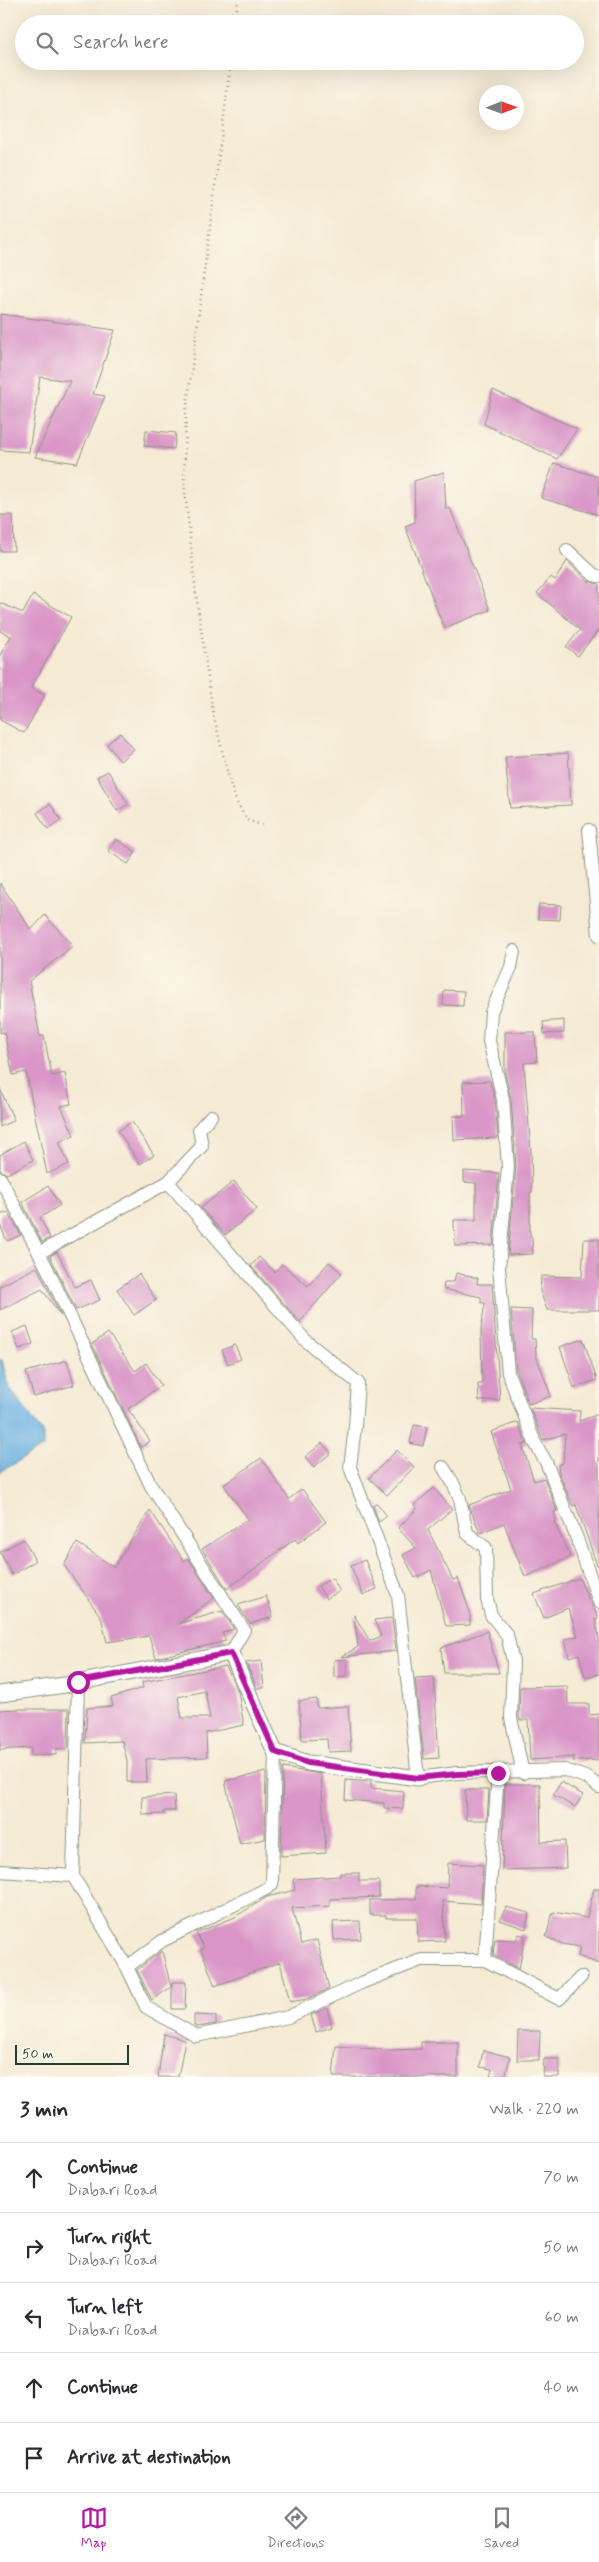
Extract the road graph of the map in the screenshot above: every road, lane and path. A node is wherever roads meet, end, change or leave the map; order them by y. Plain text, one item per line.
1 (238, 0) edge
2 (236, 15) edge
3 (230, 70) edge
4 (567, 550) dead end
5 (599, 576) edge
6 (264, 826) dead end
7 (589, 830) dead end
8 (599, 936) edge
9 (514, 951) dead end
10 (211, 1116) dead end
11 (1, 1180) edge
12 (168, 1182) junction
13 (39, 1253) junction
14 (443, 1467) dead end
15 (599, 1602) edge
16 (231, 1653) junction
17 (78, 1682) junction
18 (0, 1694) edge
19 (275, 1752) junction
20 (498, 1773) junction
21 (523, 1773) junction
22 (418, 1778) junction
23 (598, 1783) edge
24 (0, 1871) edge
25 (74, 1876) junction
26 (485, 1960) junction
27 (127, 1967) junction
28 (582, 1977) dead end

1 - 2 path
3 - 6 path
4 - 5 street
7 - 8 street
9 - 15 street
10 - 12 street
11 - 13 street
12 - 13 street
12 - 22 street
13 - 16 street
14 - 21 street
16 - 17 street
16 - 19 street
17 - 18 street
17 - 25 street
19 - 22 street
19 - 27 street
20 - 21 street
20 - 22 street
20 - 26 street
21 - 23 street
24 - 25 street
25 - 27 street
26 - 27 street
26 - 28 street

